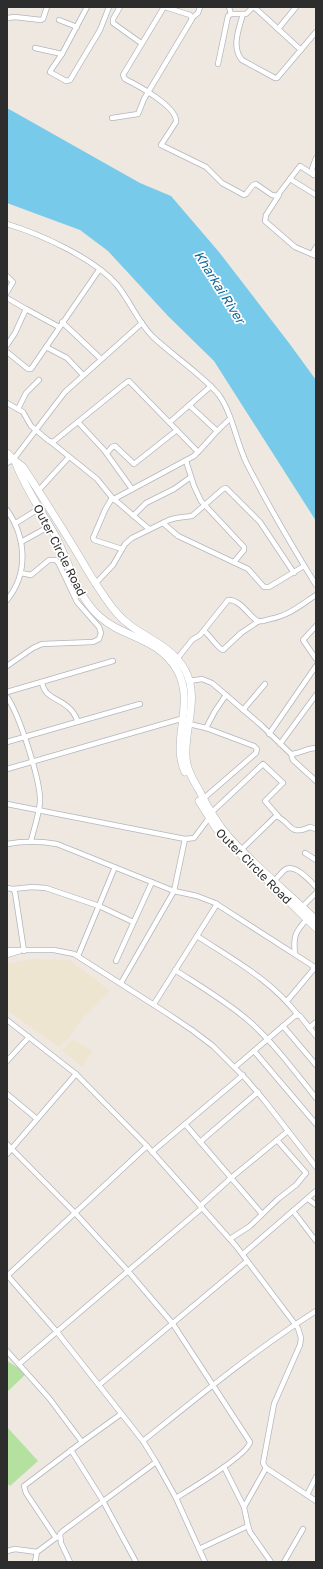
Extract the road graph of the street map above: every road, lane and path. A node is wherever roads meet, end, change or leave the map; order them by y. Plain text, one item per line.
1 (47, 7) edge
2 (87, 7) edge
3 (109, 7) edge
4 (120, 7) edge
5 (164, 7) edge
6 (200, 7) edge
7 (229, 7) edge
8 (253, 7) edge
9 (296, 7) edge
10 (232, 14) junction
11 (243, 14) junction
12 (193, 17) junction
13 (7, 18) edge
14 (59, 20) dead end
15 (77, 27) junction
16 (278, 29) junction
17 (316, 32) edge
18 (141, 43) junction
19 (35, 48) dead end
20 (301, 50) junction
21 (62, 54) junction
22 (218, 64) dead end
23 (148, 92) junction
24 (112, 118) dead end
25 (316, 158) edge
26 (315, 175) edge
27 (290, 179) junction
28 (279, 195) junction
29 (316, 195) edge
30 (7, 224) edge
31 (316, 247) edge
32 (314, 255) edge
33 (99, 270) junction
34 (7, 276) edge
35 (7, 292) edge
36 (7, 298) edge
37 (26, 309) junction
38 (142, 323) junction
39 (61, 324) junction
40 (8, 342) edge
41 (46, 347) junction
42 (7, 352) edge
43 (101, 359) junction
44 (83, 375) junction
45 (39, 380) dead end
46 (211, 386) junction
47 (7, 403) edge
48 (189, 405) junction
49 (18, 409) junction
50 (230, 419) junction
51 (78, 422) junction
52 (170, 422) junction
53 (36, 430) junction
54 (177, 430) junction
55 (216, 430) junction
56 (51, 442) junction
57 (198, 452) junction
58 (7, 453) edge
59 (107, 453) junction
60 (69, 457) junction
61 (12, 461) edge
62 (186, 461) junction
63 (192, 477) junction
64 (132, 489) junction
65 (38, 491) junction
66 (113, 499) junction
67 (205, 506) junction
68 (40, 508) junction
69 (7, 510) edge
70 (133, 516) junction
71 (16, 523) junction
72 (163, 523) junction
73 (50, 526) junction
74 (149, 529) junction
75 (21, 542) junction
76 (122, 549) junction
77 (234, 562) junction
78 (304, 566) junction
79 (21, 573) junction
80 (294, 573) junction
81 (95, 584) junction
82 (316, 585) edge
83 (316, 595) edge
84 (7, 600) edge
85 (259, 621) junction
86 (316, 626) edge
87 (204, 631) junction
88 (177, 659) junction
89 (316, 659) edge
90 (113, 661) dead end
91 (7, 666) edge
92 (316, 666) edge
93 (189, 681) junction
94 (42, 682) junction
95 (265, 684) dead end
96 (7, 692) edge
97 (226, 695) junction
98 (316, 695) edge
99 (7, 697) edge
100 (140, 704) dead end
101 (243, 710) junction
102 (188, 720) junction
103 (78, 722) junction
104 (206, 728) junction
105 (270, 734) junction
106 (24, 738) junction
107 (7, 742) edge
108 (280, 744) junction
109 (316, 748) edge
110 (291, 754) junction
111 (33, 762) junction
112 (7, 769) edge
113 (316, 781) edge
114 (203, 799) junction
115 (7, 804) edge
116 (39, 810) junction
117 (210, 815) junction
118 (278, 816) junction
119 (316, 829) edge
120 (185, 839) junction
121 (31, 841) junction
122 (7, 844) edge
123 (242, 849) junction
124 (305, 854) dead end
125 (316, 860) edge
126 (115, 867) junction
127 (274, 881) junction
128 (152, 882) junction
129 (316, 887) edge
130 (7, 888) edge
131 (13, 889) junction
132 (174, 891) junction
133 (316, 893) edge
134 (217, 904) junction
135 (99, 906) junction
136 (302, 907) junction
137 (307, 919) junction
138 (316, 920) edge
139 (133, 922) junction
140 (316, 928) edge
141 (197, 936) junction
142 (7, 950) edge
143 (23, 951) junction
144 (295, 954) junction
145 (7, 955) edge
146 (78, 956) junction
147 (116, 961) dead end
148 (175, 970) junction
149 (121, 983) junction
150 (287, 1002) junction
151 (154, 1004) junction
152 (298, 1015) junction
153 (7, 1020) edge
154 (316, 1022) edge
155 (283, 1026) junction
156 (309, 1028) junction
157 (29, 1036) junction
158 (316, 1036) edge
159 (267, 1039) junction
160 (254, 1051) junction
161 (7, 1062) edge
162 (316, 1065) edge
163 (235, 1067) junction
164 (76, 1074) junction
165 (243, 1075) junction
166 (258, 1092) junction
167 (7, 1094) edge
168 (316, 1098) edge
169 (37, 1119) junction
170 (185, 1124) junction
171 (316, 1124) edge
172 (288, 1131) junction
173 (277, 1140) junction
174 (200, 1142) junction
175 (7, 1144) edge
176 (147, 1146) junction
177 (12, 1148) junction
178 (152, 1152) junction
179 (7, 1154) edge
180 (316, 1167) edge
181 (231, 1178) junction
182 (316, 1191) edge
183 (308, 1199) junction
184 (316, 1205) edge
185 (201, 1207) junction
186 (293, 1211) junction
187 (76, 1214) junction
188 (262, 1214) junction
189 (230, 1239) junction
190 (316, 1241) edge
191 (242, 1254) junction
192 (247, 1261) junction
193 (128, 1271) junction
194 (8, 1278) edge
195 (316, 1311) edge
196 (173, 1324) junction
197 (295, 1324) junction
198 (57, 1332) junction
199 (7, 1351) edge
200 (19, 1364) junction
201 (100, 1385) junction
202 (214, 1385) junction
203 (121, 1414) junction
204 (143, 1441) junction
205 (82, 1442) junction
206 (71, 1450) junction
207 (156, 1462) junction
208 (224, 1467) junction
209 (266, 1468) junction
210 (316, 1477) edge
211 (307, 1495) junction
212 (176, 1498) junction
213 (103, 1501) junction
214 (316, 1501) edge
215 (244, 1507) junction
216 (248, 1526) junction
217 (303, 1529) dead end
218 (58, 1536) junction
219 (199, 1549) junction
220 (7, 1551) edge
221 (37, 1552) junction
222 (35, 1562) edge
223 (70, 1562) edge
224 (136, 1562) edge
225 (205, 1562) edge
226 (271, 1562) edge
227 (284, 1562) edge

1 - 13 street
2 - 15 street
3 - 21 street
4 - 18 street
5 - 12 street
5 - 18 street
6 - 12 street
7 - 10 street
8 - 11 street
8 - 16 street
9 - 16 street
10 - 11 street
10 - 22 street
11 - 20 street
12 - 23 street
14 - 15 street
15 - 21 street
16 - 20 street
17 - 20 street
18 - 23 street
19 - 21 street
23 - 24 street
23 - 28 street
25 - 26 street
26 - 27 street
27 - 28 street
27 - 29 street
28 - 32 street
30 - 33 street
31 - 32 street
33 - 38 street
33 - 39 street
34 - 35 street
36 - 37 street
37 - 39 street
37 - 40 street
38 - 43 street
38 - 46 street
39 - 41 street
39 - 43 street
41 - 42 street
41 - 44 street
43 - 44 street
44 - 53 street
45 - 49 street
46 - 48 street
46 - 50 street
47 - 49 street
48 - 52 street
48 - 55 street
49 - 53 street
50 - 55 street
50 - 78 street
51 - 52 street
51 - 56 street
51 - 59 street
52 - 54 street
53 - 56 street
53 - 61 street
54 - 57 street
54 - 59 street
55 - 57 street
56 - 60 street
57 - 62 street
58 - 61 main road, Outer Circle Road
59 - 64 street
60 - 65 street
60 - 66 street
61 - 65 main road, Outer Circle Road
61 - 68 main road, Outer Circle Road
62 - 63 street
62 - 64 street
63 - 67 street
63 - 70 street
64 - 66 street
65 - 81 main road, Outer Circle Road
66 - 70 street
66 - 76 street
67 - 72 street
67 - 77 street
67 - 80 street
68 - 71 street
68 - 73 main road, Outer Circle Road
69 - 71 street
70 - 74 street
71 - 75 street
72 - 74 street
72 - 77 street
73 - 75 street
73 - 102 main road, Outer Circle Road
74 - 76 street
75 - 79 street
76 - 81 street
77 - 80 street
78 - 80 street
78 - 82 street
79 - 84 street
79 - 91 street
81 - 88 main road, Outer Circle Road
83 - 85 street
85 - 87 street
85 - 87 street
86 - 89 street
87 - 88 street
88 - 93 main road, Outer Circle Road
90 - 94 street
92 - 105 street
93 - 97 street
93 - 102 main road, Outer Circle Road
94 - 96 street
94 - 103 street
95 - 101 street
97 - 101 street
97 - 104 street
98 - 108 street
99 - 106 street
100 - 103 street
101 - 105 street
102 - 104 street
102 - 111 street
102 - 114 main road, Outer Circle Road
102 - 117 main road, Outer Circle Road
103 - 106 street
104 - 114 street
105 - 108 street
106 - 107 street
106 - 111 street
108 - 110 street
109 - 110 street
110 - 113 street
111 - 112 street
111 - 116 street
114 - 117 main road, Outer Circle Road
115 - 116 street
116 - 120 street
116 - 121 street
117 - 118 street
117 - 120 street
117 - 123 main road, Outer Circle Road
117 - 137 main road, Outer Circle Road
118 - 119 street
118 - 123 street
120 - 132 street
121 - 122 street
121 - 126 street
123 - 127 main road, Outer Circle Road
124 - 125 street
126 - 128 street
126 - 135 street
127 - 129 street
127 - 136 main road, Outer Circle Road
128 - 132 street
128 - 139 street
130 - 131 street
131 - 135 street
131 - 143 street
132 - 134 street
132 - 149 street
133 - 136 street
134 - 141 street
134 - 144 street
135 - 139 street
135 - 146 street
136 - 138 main road, Outer Circle Road
137 - 140 main road, Outer Circle Road
137 - 144 street
139 - 147 street
141 - 148 street
141 - 150 street
142 - 143 street
143 - 145 street
143 - 146 street
144 - 150 street
146 - 149 street
148 - 151 street
148 - 159 street
149 - 151 street
150 - 152 street
151 - 163 street
152 - 155 street
152 - 156 street
153 - 157 street
154 - 156 street
155 - 159 street
155 - 162 street
156 - 158 street
157 - 161 street
157 - 164 street
159 - 160 street
159 - 168 street
160 - 163 street
160 - 171 street
163 - 165 street
164 - 169 street
164 - 176 street
165 - 166 street
165 - 170 street
166 - 172 street
166 - 174 street
167 - 169 street
169 - 177 street
170 - 174 street
170 - 178 street
172 - 173 street
172 - 180 street
173 - 181 street
173 - 188 street
174 - 181 street
175 - 177 street
176 - 178 street
176 - 187 street
177 - 179 street
177 - 187 street
178 - 185 street
181 - 185 street
181 - 188 street
182 - 183 street
183 - 184 street
183 - 186 street
185 - 189 street
185 - 193 street
186 - 190 street
186 - 191 street
187 - 193 street
187 - 194 street
188 - 189 street
189 - 191 street
191 - 192 street
192 - 196 street
192 - 197 street
193 - 196 street
193 - 198 street
194 - 198 street
195 - 197 street
196 - 201 street
196 - 202 street
197 - 202 street
197 - 209 street
198 - 200 street
198 - 201 street
199 - 200 street
200 - 205 street
201 - 203 street
202 - 204 street
202 - 208 street
203 - 204 street
203 - 205 street
204 - 207 street
205 - 206 street
206 - 213 street
206 - 218 street
207 - 212 street
207 - 213 street
208 - 212 street
208 - 215 street
209 - 211 street
209 - 215 street
210 - 211 street
211 - 214 street
212 - 219 street
213 - 218 street
213 - 224 street
215 - 216 street
216 - 219 street
216 - 226 street
217 - 227 street
218 - 221 street
218 - 223 street
219 - 225 street
220 - 221 street
221 - 222 street

